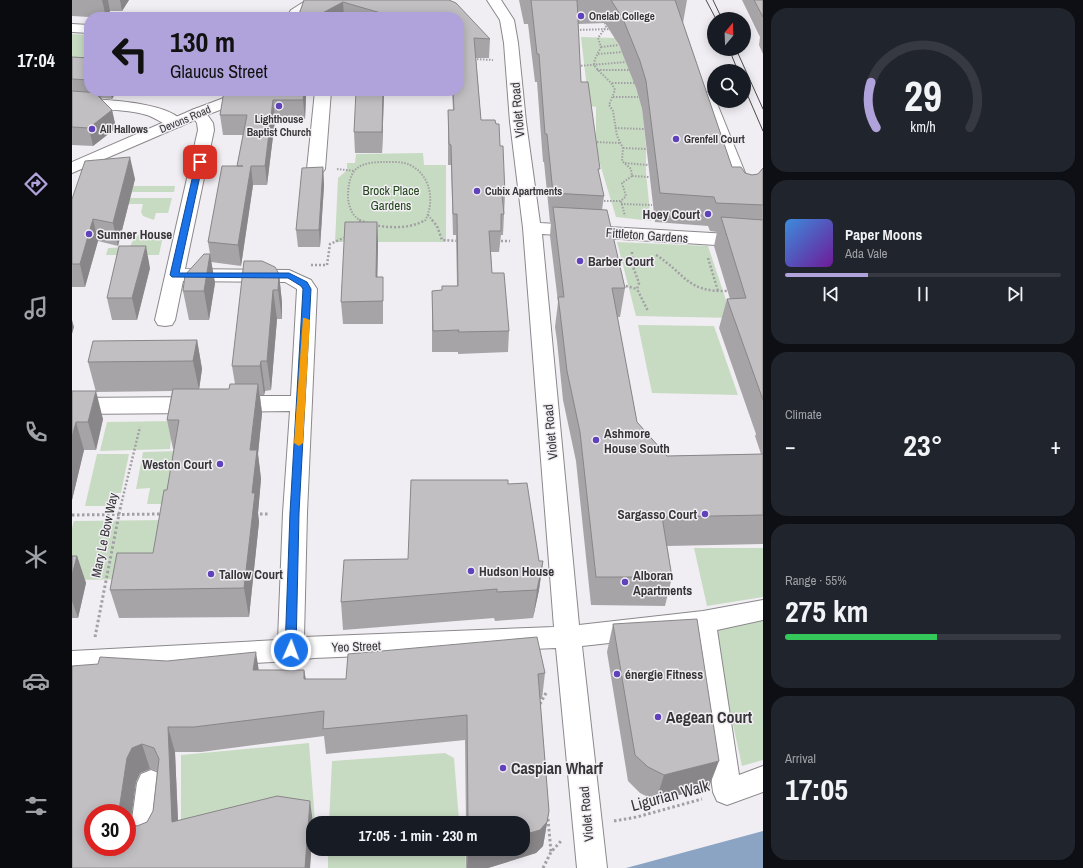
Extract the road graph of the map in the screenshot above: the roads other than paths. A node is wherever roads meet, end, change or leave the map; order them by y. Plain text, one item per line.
1 (317, 0) edge
2 (494, 0) edge
3 (298, 12) edge
4 (72, 28) edge
5 (84, 29) edge
6 (700, 81) edge
7 (243, 96) edge
8 (323, 96) edge
9 (72, 103) edge
10 (198, 113) junction
11 (176, 123) junction
12 (72, 168) edge
13 (316, 169) edge
14 (745, 196) edge
15 (523, 234) junction
16 (762, 238) edge
17 (174, 275) junction
18 (165, 320) dead end
19 (300, 403) junction
20 (72, 406) edge
21 (763, 610) edge
22 (703, 622) junction
23 (569, 637) junction
24 (291, 650) junction
25 (81, 662) edge
26 (763, 779) edge
27 (151, 783) dead end
28 (145, 834) edge
29 (581, 852) edge

1 - 3 street
2 - 15 street, Violet Road
4 - 5 street
6 - 14 street
7 - 10 street, Devons Road
8 - 13 street
9 - 11 street
10 - 11 street, Devons Road
10 - 17 street
11 - 12 street, Devons Road
15 - 16 street, Fittleton Gardens
15 - 23 street, Violet Road
17 - 18 street
17 - 19 street
19 - 20 street
19 - 24 street
21 - 22 street, Yeo Street
22 - 23 street, Yeo Street
22 - 26 street
23 - 24 street, Yeo Street
23 - 29 street, Violet Road
24 - 25 street, Yeo Street
27 - 28 street

